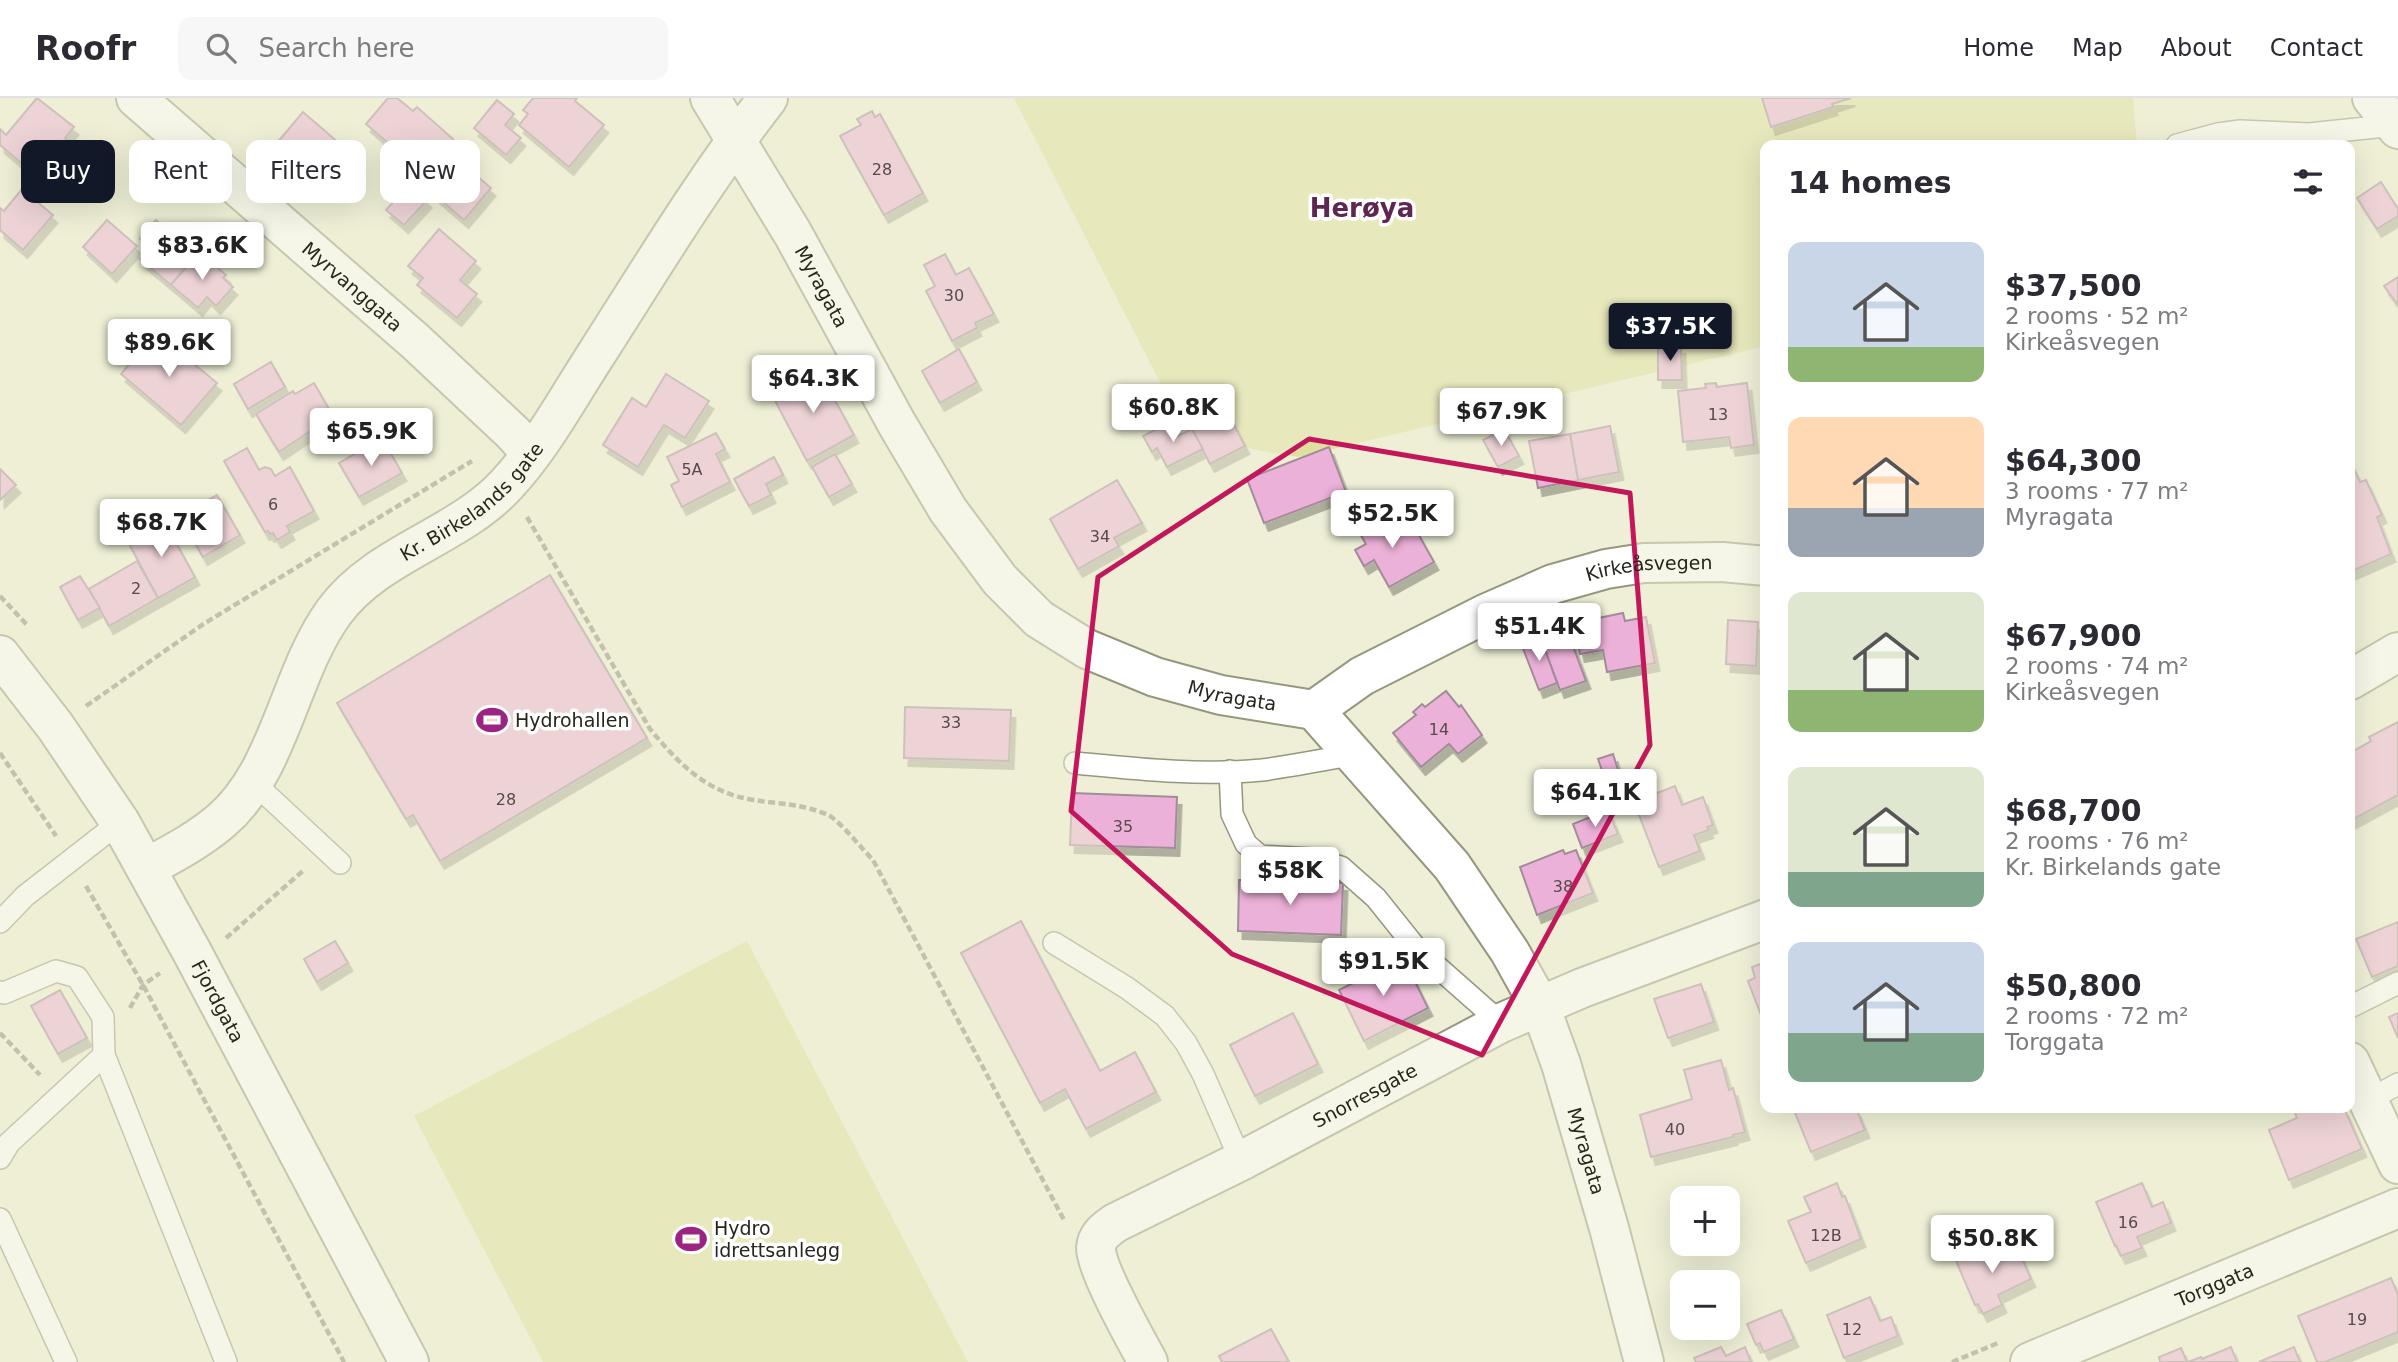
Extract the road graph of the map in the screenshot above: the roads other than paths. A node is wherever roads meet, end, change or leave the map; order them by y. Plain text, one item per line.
1 (135, 98) edge
2 (710, 98) edge
3 (768, 98) edge
4 (2388, 117) edge
5 (2196, 140) edge
6 (734, 141) junction
7 (522, 443) junction
8 (1760, 565) edge
9 (2398, 652) edge
10 (0, 655) edge
11 (2355, 677) edge
12 (1314, 710) junction
13 (1351, 755) junction
14 (1075, 763) dead end
15 (1230, 771) junction
16 (253, 782) junction
17 (120, 822) junction
18 (333, 857) road end
19 (146, 868) junction
20 (1760, 921) edge
21 (0, 922) edge
22 (1054, 943) dead end
23 (2398, 983) edge
24 (0, 992) edge
25 (2355, 1004) edge
26 (1540, 1006) junction
27 (1501, 1023) junction
28 (104, 1055) junction
29 (2355, 1067) edge
30 (2383, 1092) edge
31 (0, 1158) edge
32 (1241, 1161) junction
33 (2398, 1164) edge
34 (2398, 1208) edge
35 (0, 1219) edge
36 (66, 1362) edge
37 (226, 1362) edge
38 (409, 1362) edge
39 (1148, 1362) edge
40 (1644, 1362) edge
41 (2030, 1362) edge

1 - 7 street, Myrvanggata
2 - 6 street, Myragata
3 - 6 street, Kr. Birkelands gate
4 - 5 lane
6 - 7 street, Kr. Birkelands gate
6 - 12 street, Myragata
7 - 16 street, Kr. Birkelands gate
8 - 12 street, Kirkeåsvegen
9 - 11 street
10 - 17 street, Fjordgata
12 - 13 street, Myragata
13 - 15 lane
13 - 26 street, Myragata
14 - 15 lane
15 - 27 lane
16 - 18 lane
16 - 19 street, Kr. Birkelands gate
17 - 19 street, Fjordgata
17 - 21 lane
19 - 38 street, Fjordgata
20 - 26 street, Snorresgate
22 - 32 lane
23 - 25 lane
24 - 28 lane
26 - 27 street, Snorresgate
26 - 40 street, Myragata
27 - 32 street, Snorresgate
28 - 31 lane
28 - 37 lane
29 - 30 street
30 - 33 street
32 - 39 street, Snorresgate
34 - 41 street, Torggata
35 - 36 lane

